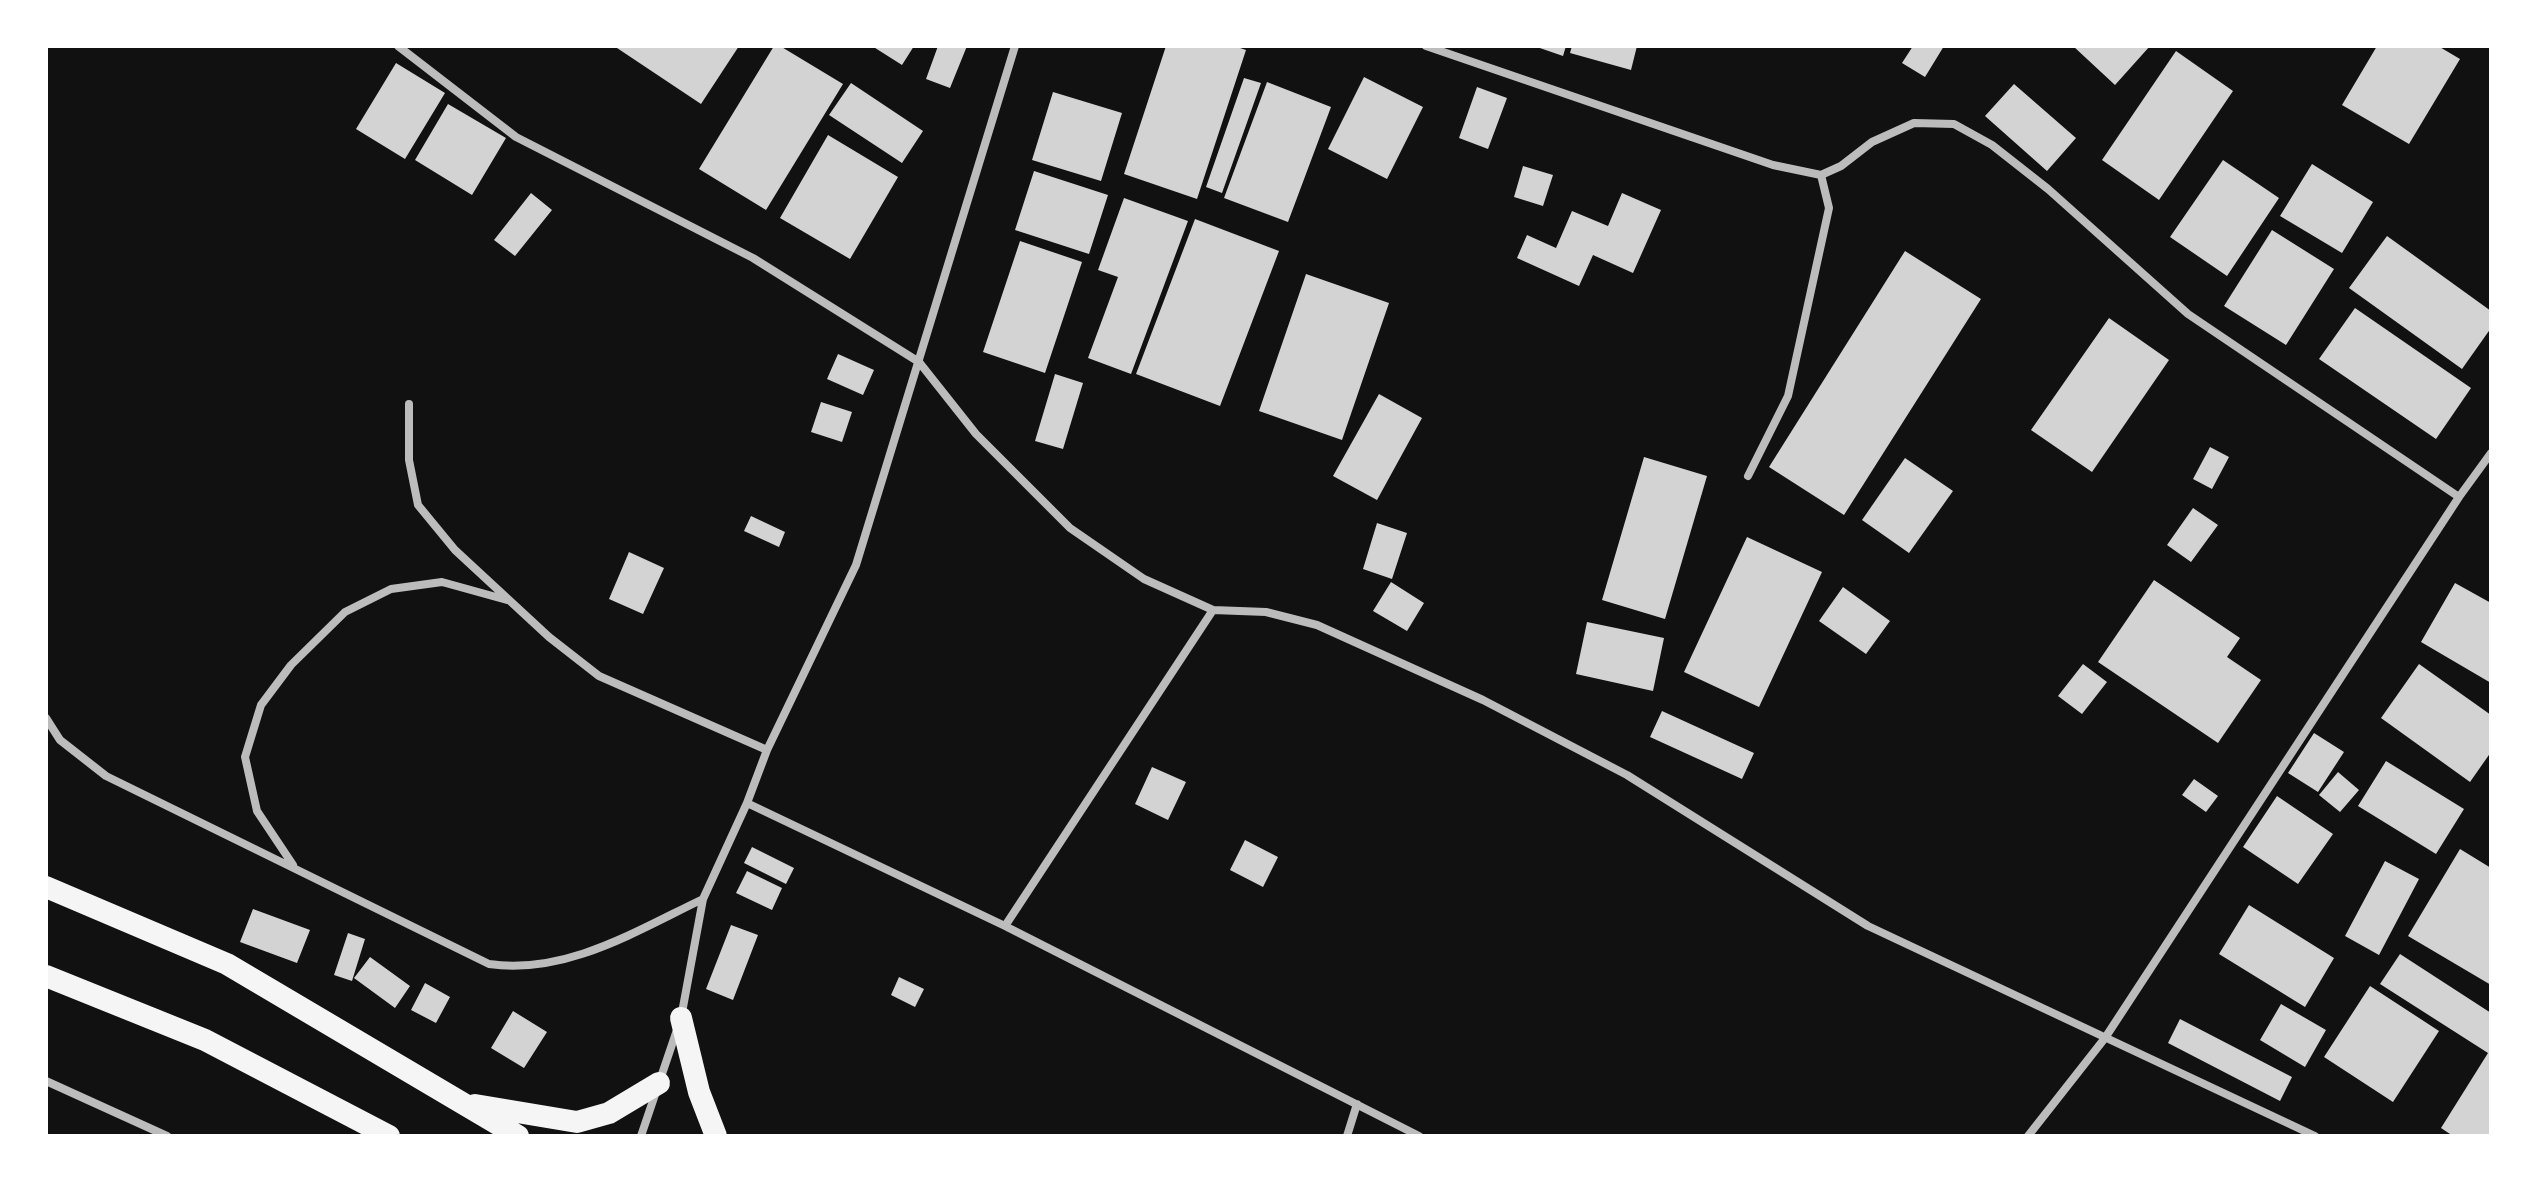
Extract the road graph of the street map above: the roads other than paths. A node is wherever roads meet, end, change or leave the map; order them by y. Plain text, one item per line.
1 (398, 46) edge
2 (1015, 46) edge
3 (1426, 46) edge
4 (1821, 175) junction
5 (919, 362) junction
6 (409, 404) dead end
7 (2491, 453) edge
8 (1748, 476) dead end
9 (2459, 497) junction
10 (507, 600) junction
11 (1213, 610) junction
12 (46, 718) edge
13 (767, 750) junction
14 (747, 803) junction
15 (293, 865) junction
16 (46, 887) edge
17 (703, 899) junction
18 (1005, 926) junction
19 (46, 976) edge
20 (681, 1018) junction
21 (2105, 1038) junction
22 (46, 1081) edge
23 (659, 1083) junction
24 (463, 1103) junction
25 (1357, 1104) junction
26 (143, 1125) junction
27 (143, 1136) edge
28 (167, 1136) edge
29 (389, 1136) edge
30 (518, 1136) edge
31 (641, 1136) edge
32 (716, 1136) edge
33 (1347, 1136) edge
34 (1419, 1136) edge
35 (2028, 1136) edge
36 (2315, 1136) edge

1 - 5 street
2 - 5 street
3 - 4 street
4 - 8 street
4 - 9 street
5 - 11 street
5 - 13 street
6 - 10 street
7 - 9 street
9 - 21 street
10 - 13 street
10 - 15 street
11 - 18 street
11 - 21 street
12 - 15 street
13 - 14 street
14 - 17 street
14 - 18 street
15 - 17 street
16 - 24 highway
17 - 20 street
18 - 25 street
19 - 29 highway
20 - 23 street
20 - 32 highway
21 - 35 street
21 - 36 street
22 - 26 street
23 - 24 highway
23 - 31 street
24 - 30 highway
25 - 33 street
25 - 34 street
26 - 27 street
26 - 28 street

